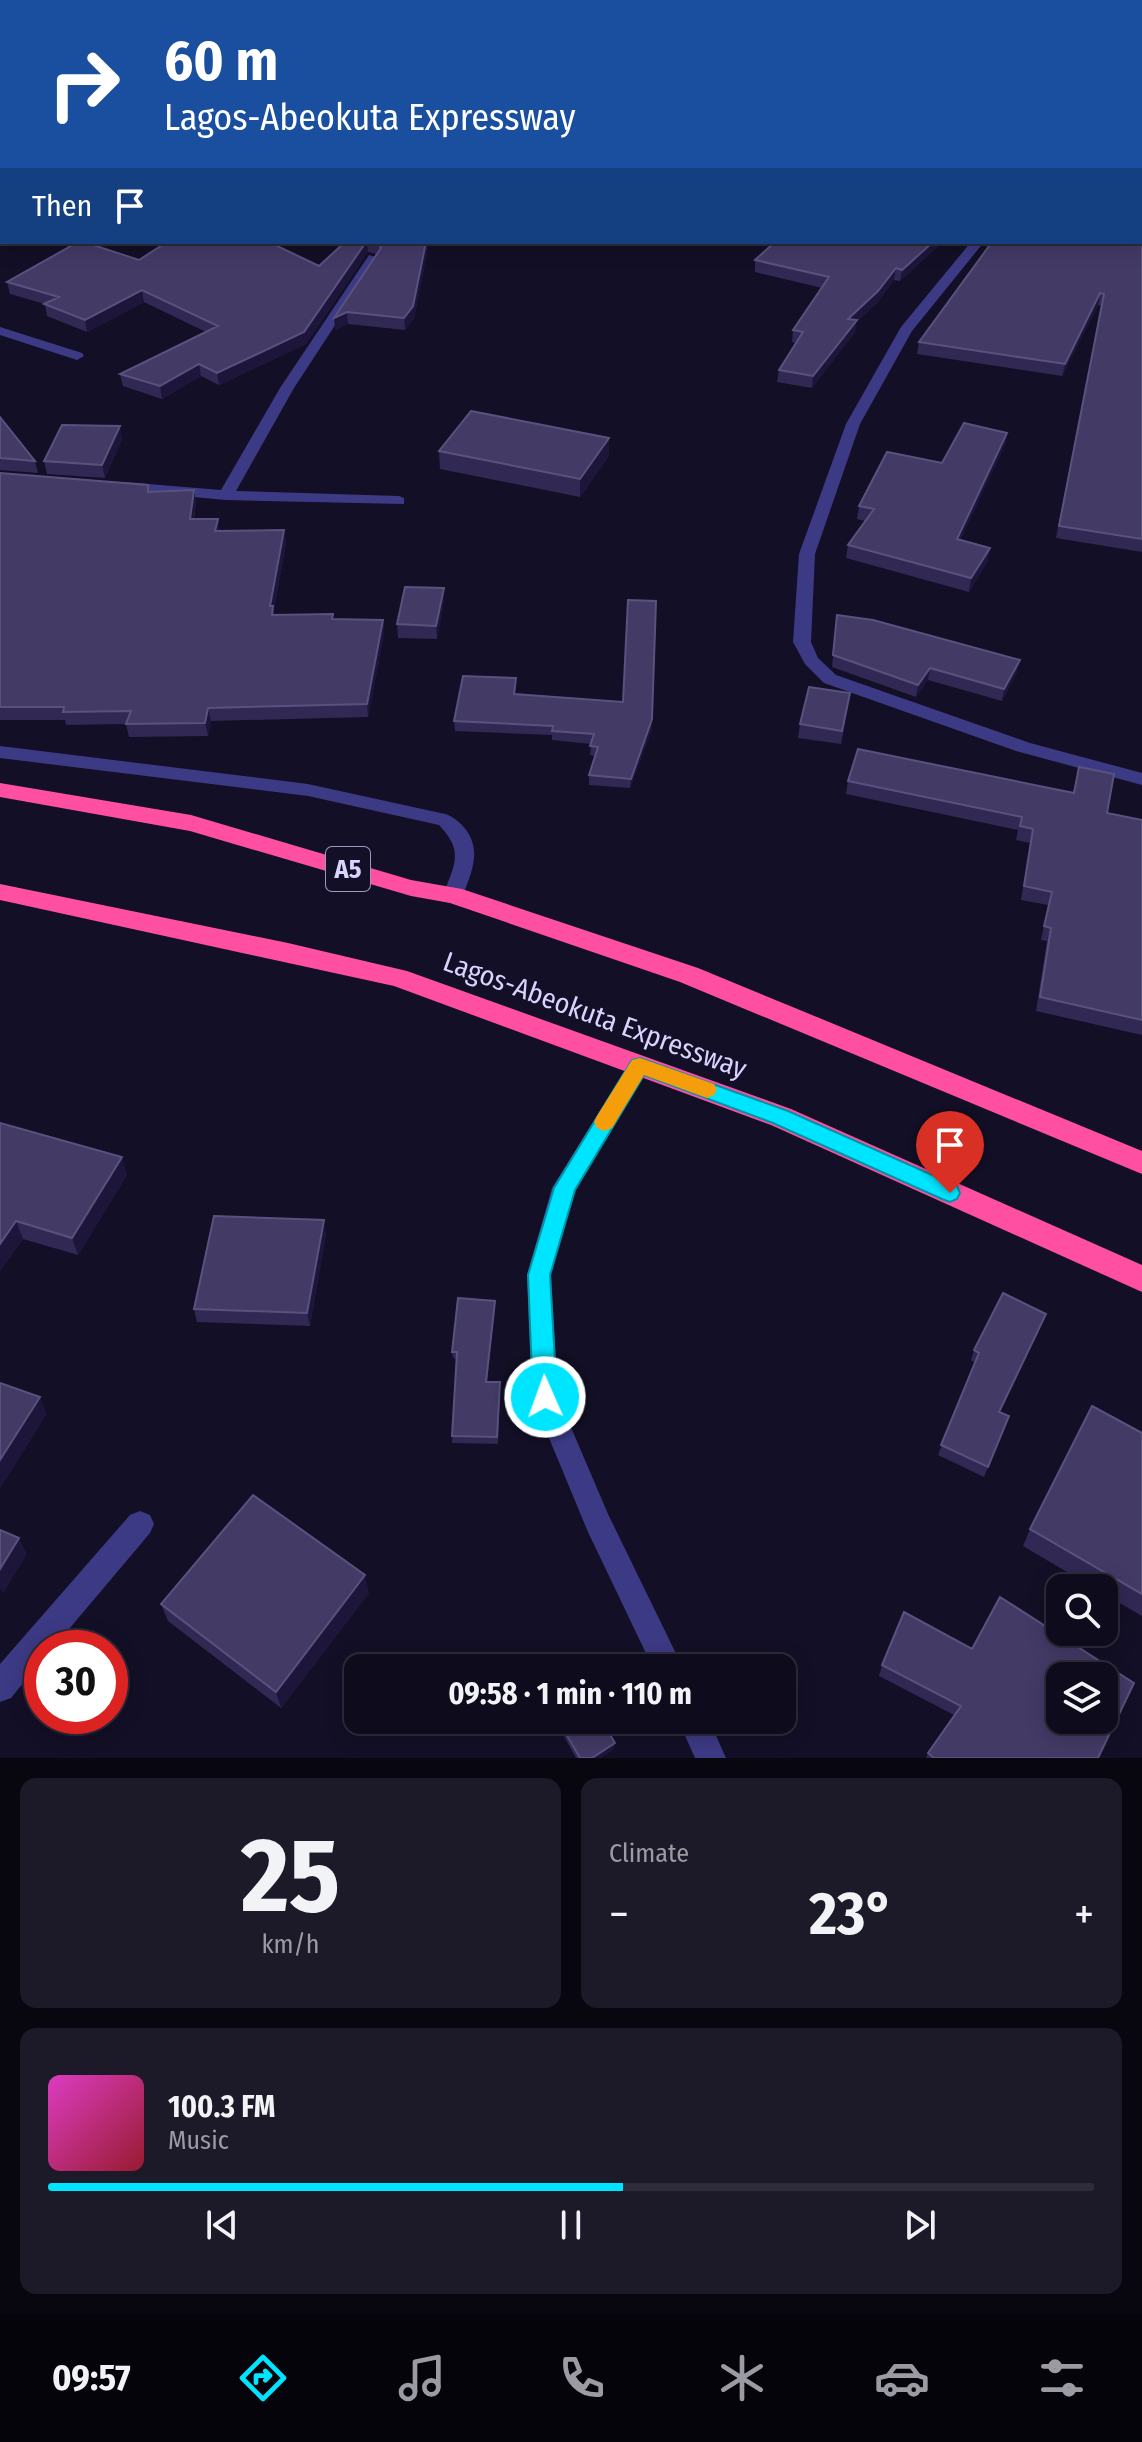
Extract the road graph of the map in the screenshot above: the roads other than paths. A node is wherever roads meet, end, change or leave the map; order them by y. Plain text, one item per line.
1 (976, 244) edge
2 (373, 258) edge
3 (0, 331) edge
4 (77, 356) dead end
5 (106, 486) edge
6 (226, 495) junction
7 (399, 501) dead end
8 (0, 752) edge
9 (1142, 779) edge
10 (0, 790) edge
11 (0, 892) edge
12 (453, 895) junction
13 (646, 1068) junction
14 (1142, 1163) edge
15 (1142, 1279) edge
16 (140, 1524) dead end
17 (661, 1654) edge
18 (0, 1687) edge
19 (700, 1734) edge
20 (711, 1758) edge

1 - 9 street
2 - 6 street
3 - 4 street
5 - 6 street
6 - 7 street
8 - 12 street
10 - 12 highway, A5
11 - 13 highway, Lagos-Abeokuta Expressway
12 - 14 highway, A5
13 - 15 highway, Lagos-Abeokuta Expressway
13 - 17 street
16 - 18 street
19 - 20 street

